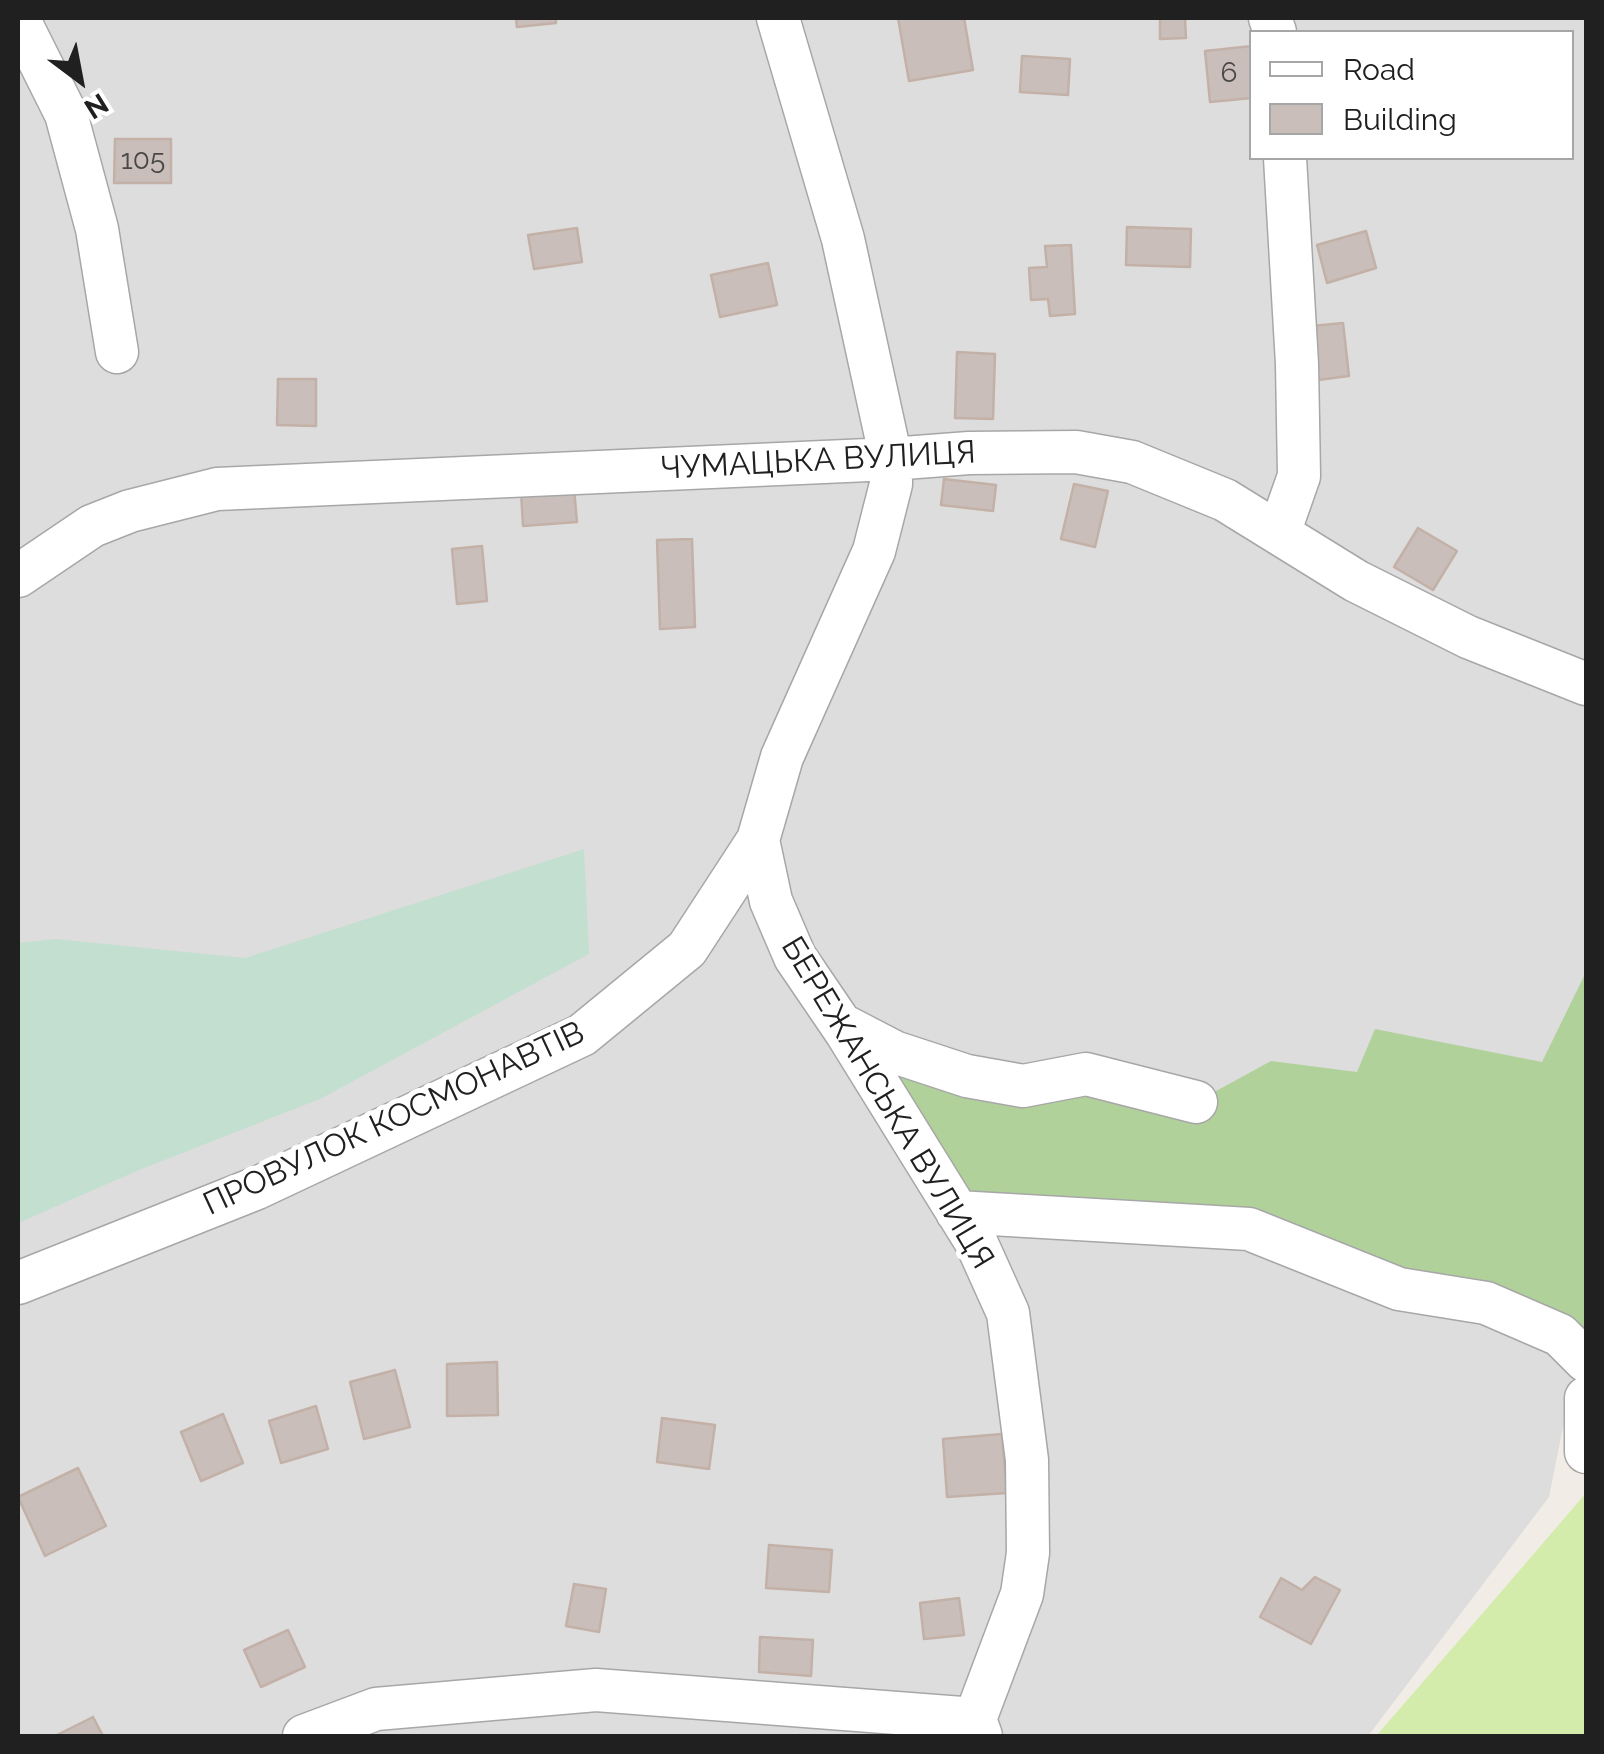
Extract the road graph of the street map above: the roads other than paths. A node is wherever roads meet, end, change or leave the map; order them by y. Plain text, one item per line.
1 (18, 18) edge
2 (778, 18) edge
3 (1285, 160) edge
4 (117, 352) dead end
5 (891, 460) junction
6 (1279, 533) junction
7 (18, 576) edge
8 (1586, 684) edge
9 (758, 840) junction
10 (839, 1023) junction
11 (1196, 1102) dead end
12 (957, 1212) junction
13 (18, 1283) edge
14 (1586, 1361) edge
15 (1586, 1398) edge
16 (1586, 1452) edge
17 (978, 1728) edge
18 (313, 1735) edge

1 - 4 street
2 - 5 street, БЕРЕЖАНСЬКА ВУЛИЦЯ
3 - 6 street
5 - 6 street, ЧУМАЦЬКА ВУЛИЦЯ
5 - 7 street, ЧУМАЦЬКА ВУЛИЦЯ
5 - 9 street, БЕРЕЖАНСЬКА ВУЛИЦЯ
6 - 8 street, ЧУМАЦЬКА ВУЛИЦЯ
9 - 10 street, БЕРЕЖАНСЬКА ВУЛИЦЯ
9 - 13 street, ПРОВУЛОК КОСМОНАВТІВ
10 - 11 street
10 - 12 street, БЕРЕЖАНСЬКА ВУЛИЦЯ
12 - 14 street
12 - 17 street, БЕРЕЖАНСЬКА ВУЛИЦЯ
15 - 16 street
17 - 18 street

